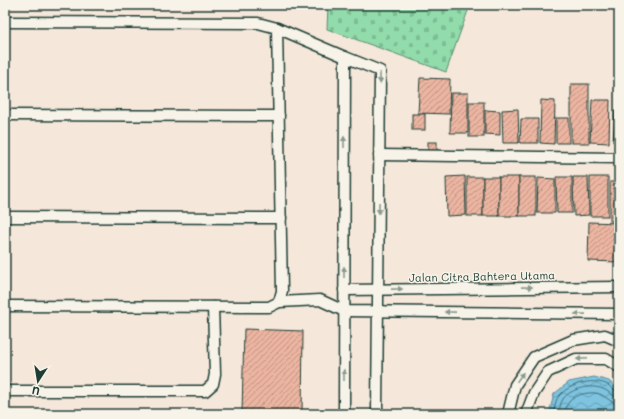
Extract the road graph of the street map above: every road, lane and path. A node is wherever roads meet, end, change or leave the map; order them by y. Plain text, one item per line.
1 (5, 22) edge
2 (277, 28) junction
3 (344, 57) junction
4 (5, 115) edge
5 (279, 116) junction
6 (380, 155) junction
7 (619, 158) edge
8 (5, 217) edge
9 (281, 218) junction
10 (619, 287) edge
11 (378, 289) junction
12 (344, 290) junction
13 (279, 302) junction
14 (5, 306) edge
15 (213, 307) junction
16 (344, 311) junction
17 (378, 311) junction
18 (619, 314) edge
19 (619, 341) edge
20 (619, 367) edge
21 (5, 391) edge
22 (344, 414) edge
23 (377, 414) edge
24 (508, 414) edge
25 (526, 414) edge

1 - 2 street
2 - 3 street
2 - 5 street
3 -> 6 street
12 -> 3 street
4 - 5 street
5 - 9 street
6 - 7 street
6 -> 11 street
8 - 9 street
9 - 13 street
11 -> 10 street, Jalan Citra Bahtera Utama
11 - 12 street, Jalan Citra Bahtera Utama
11 - 17 street
12 - 16 street
13 - 15 street
13 - 16 street
14 - 15 street
15 - 21 street
16 - 17 street
22 -> 16 street
18 -> 17 street
17 - 23 street
24 -> 19 street
20 -> 25 street

